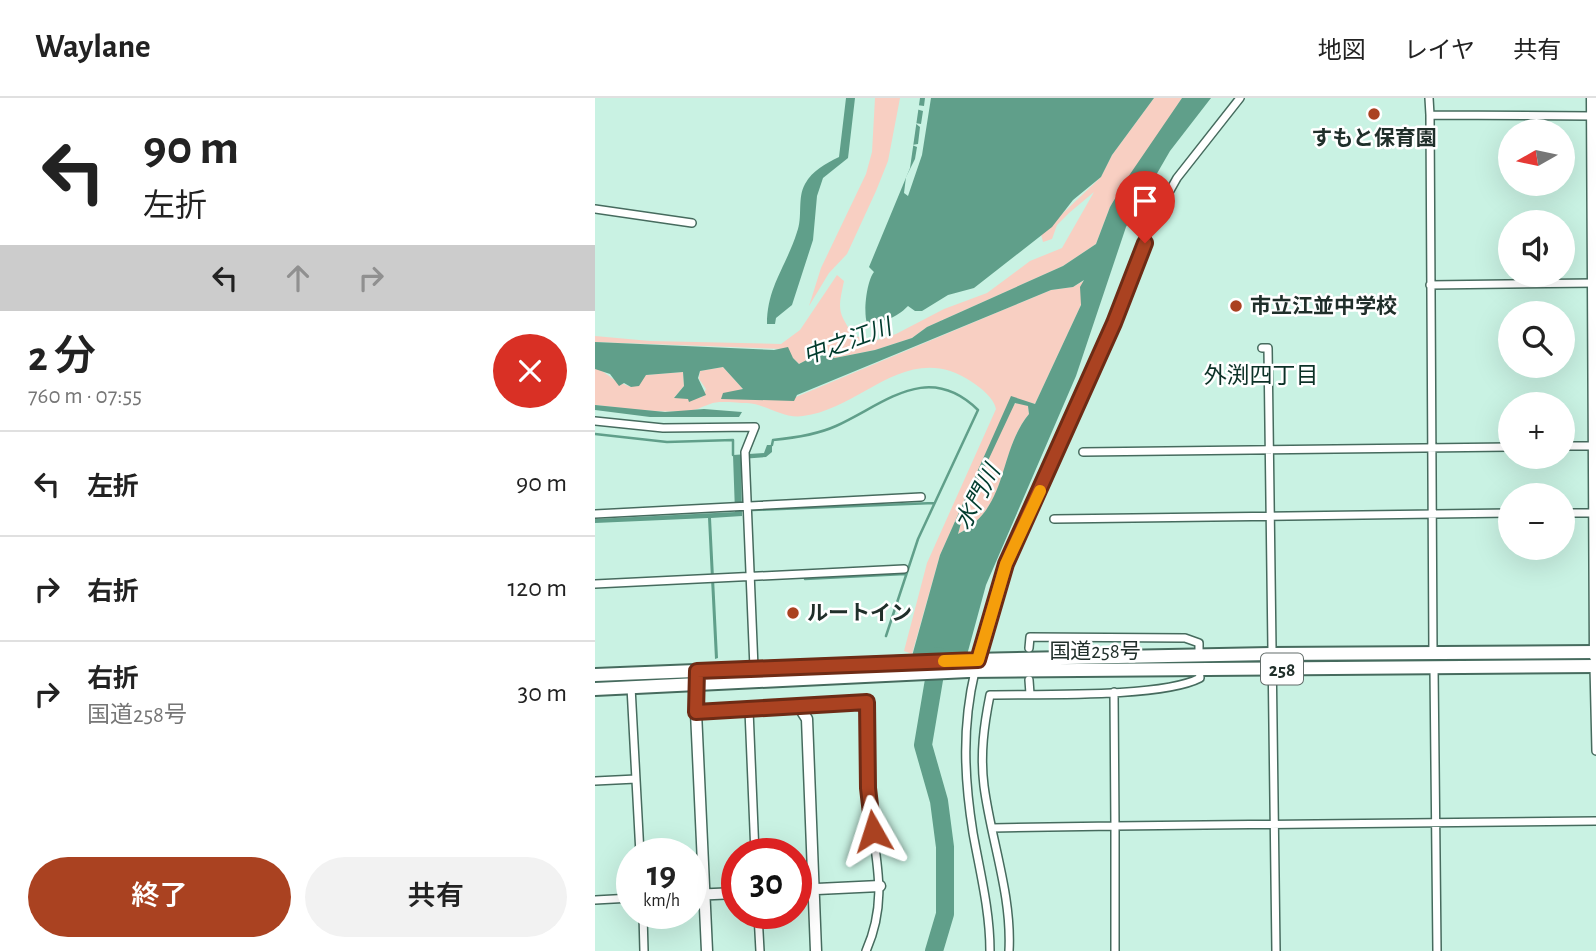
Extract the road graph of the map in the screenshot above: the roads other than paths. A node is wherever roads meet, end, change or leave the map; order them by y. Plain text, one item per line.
1 (1240, 98) edge
2 (1429, 98) edge
3 (1592, 98) edge
4 (1430, 116) junction
5 (1592, 116) junction
6 (595, 209) edge
7 (692, 223) dead end
8 (1595, 283) edge
9 (1430, 285) junction
10 (1262, 348) dead end
11 (595, 421) edge
12 (1575, 446) edge
13 (1595, 446) edge
14 (1498, 447) edge
15 (1431, 449) junction
16 (1269, 450) junction
17 (1083, 452) dead end
18 (921, 497) dead end
19 (1596, 505) edge
20 (745, 506) junction
21 (1498, 513) edge
22 (1575, 513) edge
23 (1595, 513) edge
24 (595, 514) edge
25 (1432, 514) junction
26 (1270, 516) junction
27 (1054, 519) dead end
28 (904, 569) dead end
29 (751, 575) junction
30 (595, 584) edge
31 (1029, 648) dead end
32 (1595, 652) edge
33 (1270, 654) junction
34 (1199, 656) junction
35 (1434, 661) junction
36 (973, 666) junction
37 (1595, 666) edge
38 (903, 667) junction
39 (754, 668) junction
40 (1199, 669) junction
41 (1271, 669) junction
42 (595, 675) edge
43 (697, 677) junction
44 (1029, 680) dead end
45 (631, 687) junction
46 (595, 689) edge
47 (1114, 692) junction
48 (1030, 694) junction
49 (800, 708) junction
50 (749, 710) junction
51 (696, 712) junction
52 (1596, 751) edge
53 (636, 779) junction
54 (595, 781) edge
55 (1596, 821) edge
56 (1435, 824) junction
57 (1275, 825) junction
58 (1115, 826) junction
59 (992, 828) junction
60 (639, 838) edge
61 (703, 838) edge
62 (754, 838) edge
63 (880, 886) junction
64 (814, 889) junction
65 (616, 899) edge
66 (595, 900) edge
67 (643, 929) edge
68 (707, 929) edge
69 (759, 929) edge
70 (644, 951) edge
71 (707, 951) edge
72 (760, 951) edge
73 (816, 951) edge
74 (866, 951) edge
75 (990, 951) edge
76 (1009, 951) edge
77 (1115, 951) edge
78 (1276, 951) edge
79 (1437, 951) edge

1 - 36 street
2 - 4 street
3 - 5 street
4 - 5 street
4 - 9 street
5 - 8 street
6 - 7 street
8 - 9 street
8 - 13 street
9 - 15 street
10 - 16 street
11 - 20 street
12 - 13 street
13 - 19 street
14 - 15 street
15 - 16 street
15 - 25 street
16 - 17 street
16 - 26 street
18 - 20 street
19 - 23 street
20 - 24 street
20 - 29 street
21 - 25 street
22 - 23 street
23 - 32 street
25 - 26 street
25 - 35 street
26 - 27 street
26 - 33 street
28 - 29 street
29 - 30 street
29 - 39 street
31 - 34 street
32 - 35 highway, 国道258号 / 258
32 - 37 street
33 - 34 highway, 国道258号 / 258
33 - 35 highway, 国道258号 / 258
33 - 41 street
34 - 36 highway, 国道258号 / 258
35 - 37 highway, 国道258号 / 258
35 - 41 highway, 国道258号 / 258
35 - 56 street
36 - 38 highway, 国道258号 / 258
36 - 40 highway, 国道258号 / 258
36 - 75 street
37 - 52 street
38 - 39 highway, 国道258号 / 258
38 - 43 highway, 国道258号 / 258
39 - 43 highway, 国道258号 / 258
40 - 41 highway, 国道258号 / 258
40 - 47 street
41 - 57 street
42 - 43 highway, 国道258号 / 258
43 - 45 highway, 国道258号 / 258
43 - 51 street
44 - 48 street
45 - 46 highway, 国道258号 / 258
45 - 53 street
47 - 48 street
47 - 58 street
48 - 59 street
49 - 50 street
49 - 63 street
49 - 64 street
50 - 51 street
50 - 62 street
51 - 61 street
53 - 54 street
53 - 60 street
55 - 56 street
56 - 57 street
56 - 79 street
57 - 58 street
57 - 78 street
58 - 59 street
58 - 77 street
59 - 76 street
63 - 64 street
63 - 74 street
64 - 73 street
65 - 66 street
67 - 70 street
68 - 71 street
69 - 72 street

